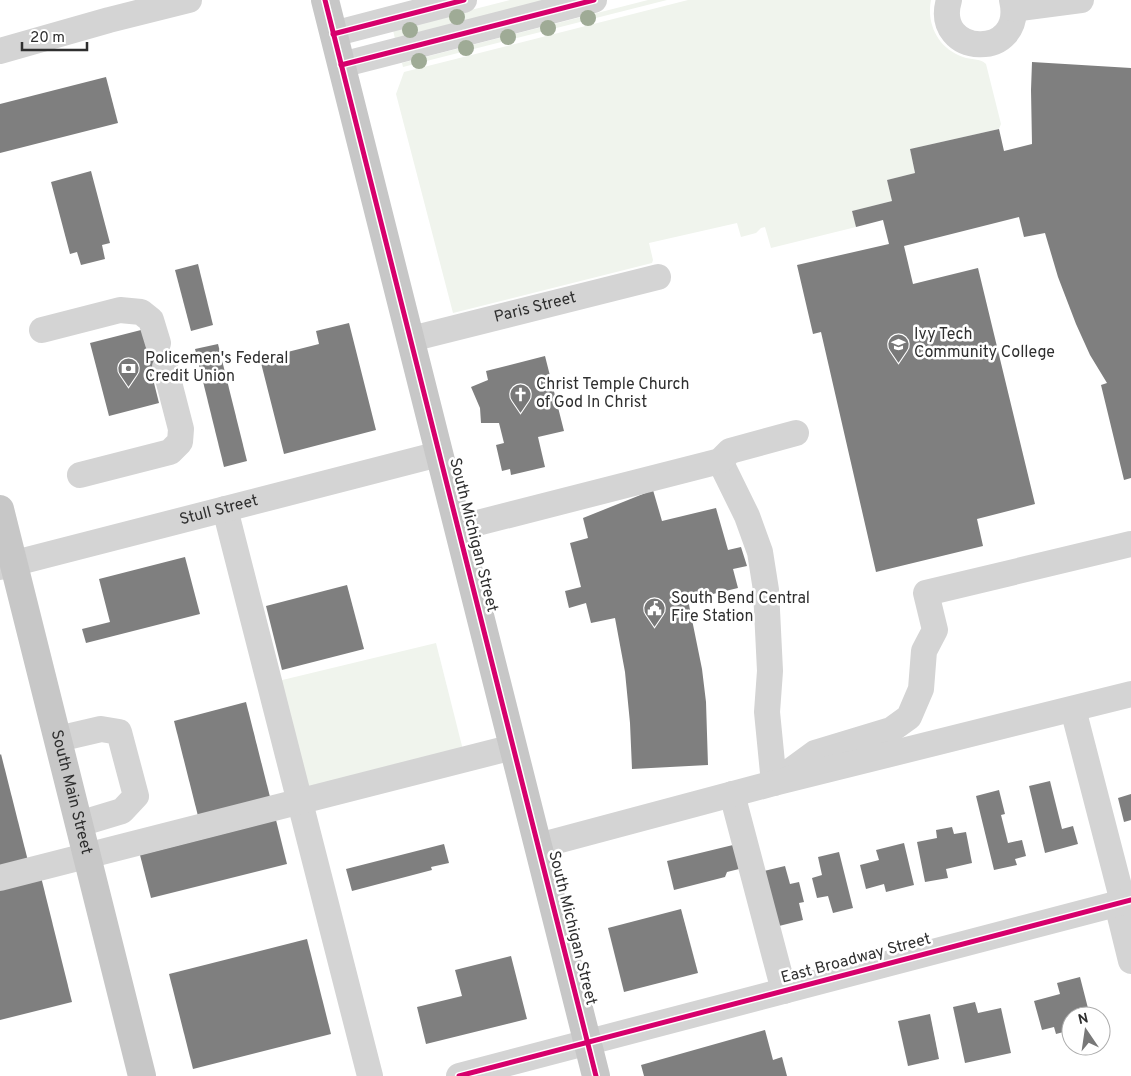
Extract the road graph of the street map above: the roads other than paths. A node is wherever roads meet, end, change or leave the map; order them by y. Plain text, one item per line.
1 (189, 0) edge
2 (325, 0) edge
3 (464, 0) edge
4 (594, 0) edge
5 (949, 0) edge
6 (1081, 0) edge
7 (1013, 5) edge
8 (333, 34) junction
9 (0, 51) edge
10 (341, 65) junction
11 (658, 277) dead end
12 (42, 330) dead end
13 (411, 339) junction
14 (796, 433) dead end
15 (439, 454) junction
16 (720, 461) junction
17 (80, 475) dead end
18 (0, 509) edge
19 (225, 509) junction
20 (458, 528) junction
21 (1131, 544) edge
22 (7, 565) edge
23 (1131, 694) edge
24 (1073, 709) junction
25 (58, 739) junction
26 (513, 747) junction
27 (774, 783) junction
28 (732, 794) junction
29 (299, 801) junction
30 (79, 824) junction
31 (538, 846) junction
32 (87, 856) junction
33 (0, 878) edge
34 (1124, 902) edge
35 (1131, 961) edge
36 (784, 991) junction
37 (588, 1042) junction
38 (142, 1076) edge
39 (370, 1076) edge
40 (459, 1076) edge
41 (596, 1076) edge

1 - 9 street
2 - 8 main road, South Michigan Street
3 - 8 street
4 - 10 street
5 - 7 street
6 - 7 street
8 - 10 main road, South Michigan Street
10 - 13 main road, South Michigan Street
11 - 13 street, Paris Street
12 - 17 street
13 - 15 main road, South Michigan Street
14 - 16 street
15 - 19 street, Stull Street
15 - 20 main road, South Michigan Street
16 - 20 street
16 - 27 street
18 - 22 main road, South Main Street
19 - 22 street, Stull Street
19 - 29 street
20 - 26 main road, South Michigan Street
21 - 27 street
22 - 25 main road, South Main Street
23 - 24 street
24 - 27 street
24 - 34 street
25 - 30 main road, South Main Street
25 - 30 street
26 - 29 street
26 - 31 main road, South Michigan Street
27 - 28 street
28 - 31 street
28 - 36 street
29 - 32 street
29 - 39 street
30 - 32 main road, South Main Street
31 - 37 main road, South Michigan Street
32 - 33 street
32 - 38 main road, South Main Street
34 - 35 street
34 - 36 street, East Broadway Street
36 - 37 street, East Broadway Street
37 - 40 street, East Broadway Street
37 - 41 main road, South Michigan Street

